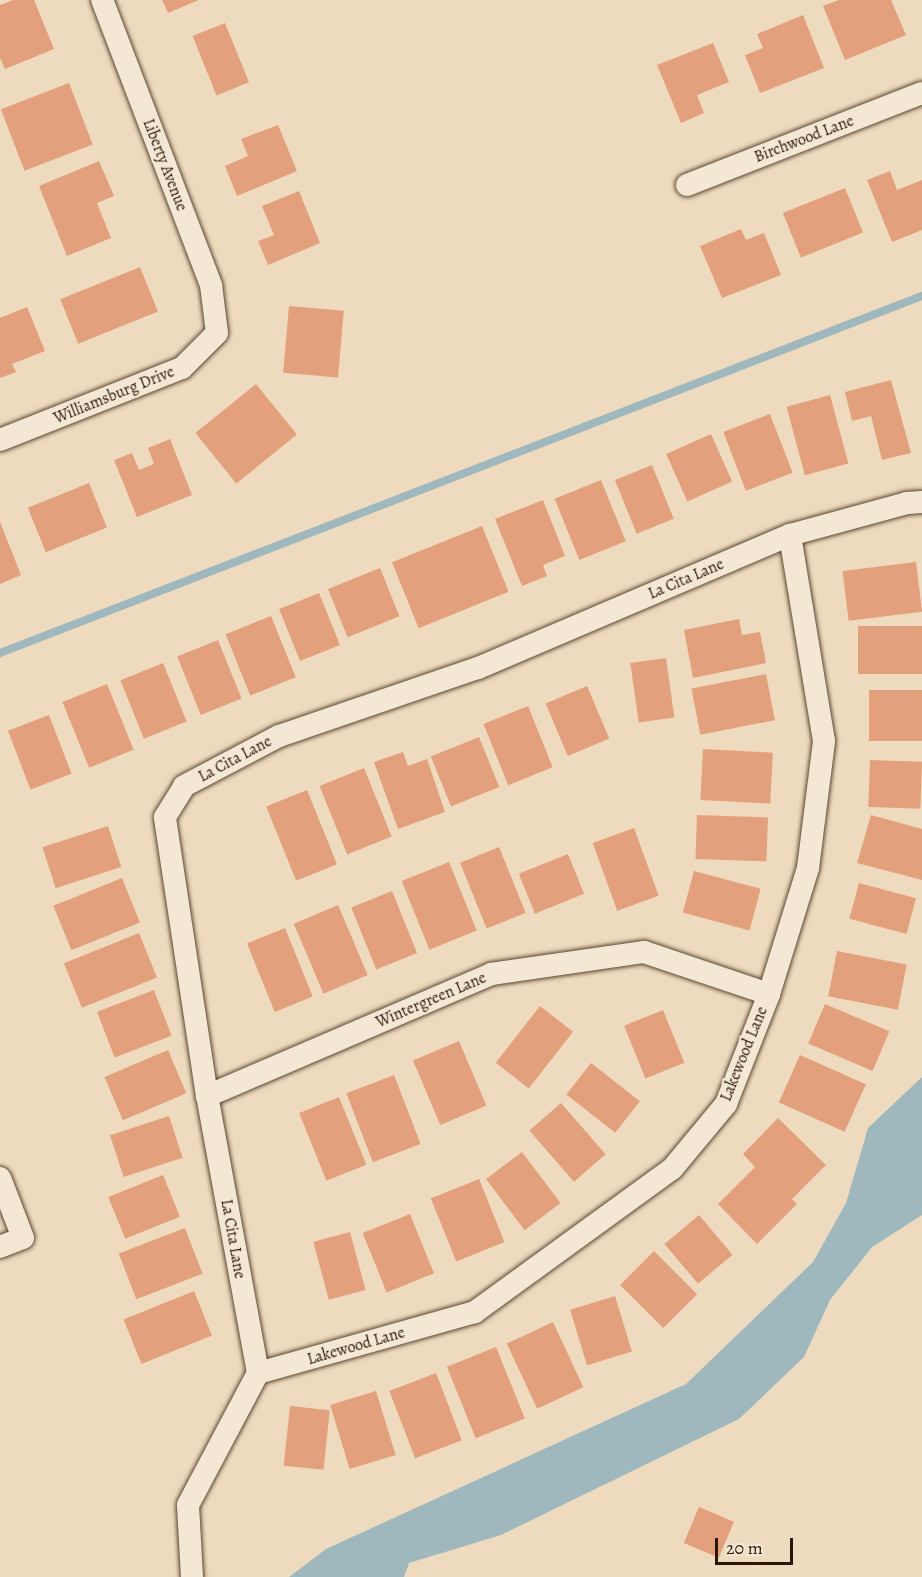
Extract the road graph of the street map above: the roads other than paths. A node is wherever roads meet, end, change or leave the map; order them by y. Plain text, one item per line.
1 (102, 0) edge
2 (922, 93) edge
3 (687, 185) dead end
4 (217, 333) joint
5 (0, 440) edge
6 (922, 502) edge
7 (790, 535) junction
8 (769, 994) junction
9 (207, 1096) junction
10 (0, 1178) edge
11 (0, 1247) edge
12 (258, 1373) junction
13 (192, 1577) edge

1 - 4 street, Liberty Avenue
2 - 3 street, Birchwood Lane
4 - 5 street, Williamsburg Drive
6 - 7 street, La Cita Lane
7 - 8 street, Lakewood Lane
7 - 9 street, La Cita Lane
8 - 9 street, Wintergreen Lane
8 - 12 street, Lakewood Lane
9 - 12 street, La Cita Lane
10 - 11 street
12 - 13 street

